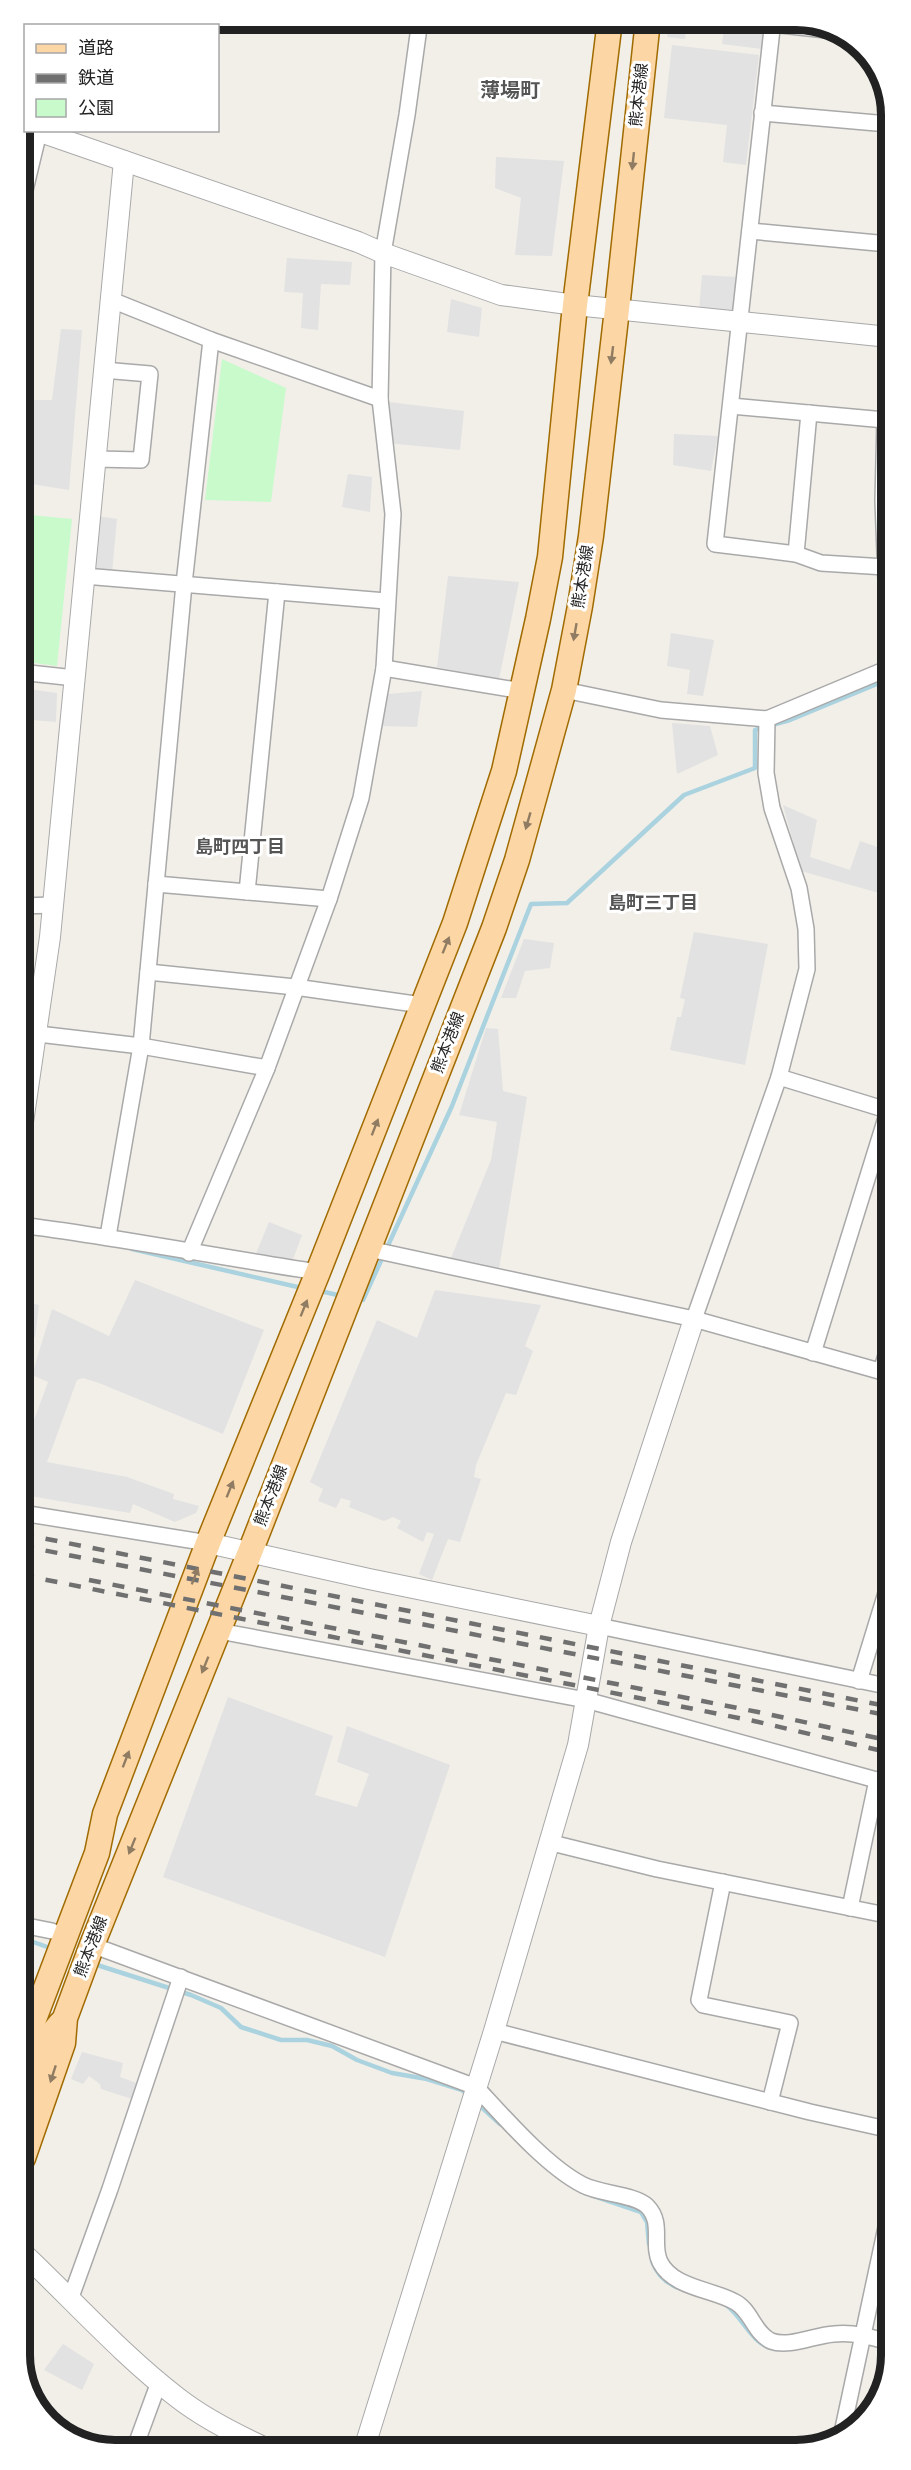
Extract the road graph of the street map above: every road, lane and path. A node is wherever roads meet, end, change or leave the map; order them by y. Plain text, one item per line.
1 (419, 30) edge
2 (609, 30) edge
3 (647, 30) edge
4 (772, 30) edge
5 (762, 113) junction
6 (881, 123) edge
7 (33, 132) edge
8 (39, 132) edge
9 (30, 149) edge
10 (124, 161) junction
11 (750, 231) junction
12 (881, 243) edge
13 (383, 253) junction
14 (109, 298) junction
15 (575, 305) junction
16 (617, 309) junction
17 (740, 322) junction
18 (881, 336) edge
19 (212, 340) junction
20 (103, 370) junction
21 (380, 399) junction
22 (731, 406) junction
23 (809, 413) junction
24 (881, 420) edge
25 (96, 459) junction
26 (796, 554) junction
27 (881, 567) edge
28 (84, 576) junction
29 (184, 584) junction
30 (277, 592) junction
31 (387, 600) junction
32 (384, 668) junction
33 (881, 671) edge
34 (30, 673) edge
35 (75, 678) junction
36 (564, 690) junction
37 (522, 691) junction
38 (767, 719) junction
39 (156, 884) junction
40 (247, 892) junction
41 (329, 899) junction
42 (53, 905) junction
43 (30, 906) edge
44 (148, 972) junction
45 (295, 987) junction
46 (422, 1005) junction
47 (30, 1028) edge
48 (30, 1033) edge
49 (141, 1046) junction
50 (267, 1068) junction
51 (779, 1077) junction
52 (881, 1107) edge
53 (881, 1135) edge
54 (30, 1226) edge
55 (108, 1236) junction
56 (369, 1249) junction
57 (189, 1253) junction
58 (318, 1272) junction
59 (694, 1319) junction
60 (813, 1353) junction
61 (881, 1372) edge
62 (30, 1515) edge
63 (208, 1543) junction
64 (250, 1552) junction
65 (881, 1609) edge
66 (599, 1626) junction
67 (219, 1631) junction
68 (859, 1681) junction
69 (881, 1685) edge
70 (586, 1700) junction
71 (881, 1781) edge
72 (881, 1793) edge
73 (105, 1814) junction
74 (548, 1842) junction
75 (723, 1882) junction
76 (850, 1908) junction
77 (881, 1914) edge
78 (30, 1927) edge
79 (52, 1931) junction
80 (92, 1945) junction
81 (181, 1977) junction
82 (30, 1986) edge
83 (65, 2018) junction
84 (30, 2030) edge
85 (494, 2031) junction
86 (30, 2074) edge
87 (476, 2087) junction
88 (770, 2102) junction
89 (881, 2128) edge
90 (30, 2136) edge
91 (881, 2251) edge
92 (30, 2260) edge
93 (70, 2297) junction
94 (863, 2335) junction
95 (881, 2340) edge
96 (159, 2382) junction
97 (844, 2425) edge
98 (138, 2440) edge
99 (249, 2440) edge
100 (367, 2440) edge

1 - 13 street
2 - 15 main road, 熊本港線
3 -> 16 main road, 熊本港線
4 - 5 street
5 - 6 street
5 - 11 street
7 - 9 street
8 - 10 street
10 - 13 street
10 - 14 street
11 - 12 street
11 - 17 street
13 - 15 street
13 - 21 street
14 - 19 street
14 - 20 street
15 - 16 street
15 - 37 main road, 熊本港線
16 - 17 street
16 -> 36 main road, 熊本港線
17 - 18 street
17 - 22 street
19 - 21 street
19 - 29 street
20 - 25 street
20 - 25 street
21 - 31 street
22 - 23 street
22 - 26 street
23 - 24 street
23 - 26 street
25 - 28 street
26 - 27 street
28 - 29 street
28 - 35 street
29 - 30 street
29 - 39 street
30 - 31 street
30 - 40 street
31 - 32 street
32 - 37 street
32 - 41 street
33 - 38 street
34 - 35 street
35 - 42 street
36 - 38 street
36 -> 56 main road, 熊本港線
46 -> 37 main road, 熊本港線
38 - 51 street
39 - 40 street
39 - 44 street
40 - 41 street
41 - 45 street
42 - 43 street
42 - 47 street
44 - 45 street
44 - 49 street
45 - 46 street
45 - 50 street
58 -> 46 main road, 熊本港線
48 - 49 street
49 - 50 street
49 - 55 street
50 - 57 street
51 - 52 street
51 - 59 street
53 - 60 street
54 - 55 street
55 - 57 street
56 - 59 street
56 - 64 main road, 熊本港線
57 - 58 street
63 -> 58 main road, 熊本港線
59 - 60 street
59 - 66 street
60 - 61 street
62 - 63 street
63 - 64 street
73 -> 63 main road, 熊本港線
64 - 66 street
64 - 67 main road, 熊本港線
65 - 68 street
66 - 68 street
66 - 70 street
67 - 70 street
67 -> 80 main road, 熊本港線
68 - 69 street
70 - 71 street
70 - 74 street
72 - 76 street
73 - 79 main road, 熊本港線
73 - 84 main road, 熊本港線
74 - 75 street
74 - 85 street
75 - 76 street
75 - 88 street
76 - 77 street
78 - 79 street
79 - 82 main road, 熊本港線
80 - 81 street
80 - 83 main road, 熊本港線
81 - 87 street
81 - 93 street
83 - 86 main road, 熊本港線
83 -> 90 main road, 熊本港線
85 - 87 street
85 - 88 street
87 - 94 street
87 - 100 street
88 - 89 street
91 - 94 street
92 - 93 street
93 - 96 street
94 - 95 street
94 - 97 street
96 - 98 street
96 - 99 street

